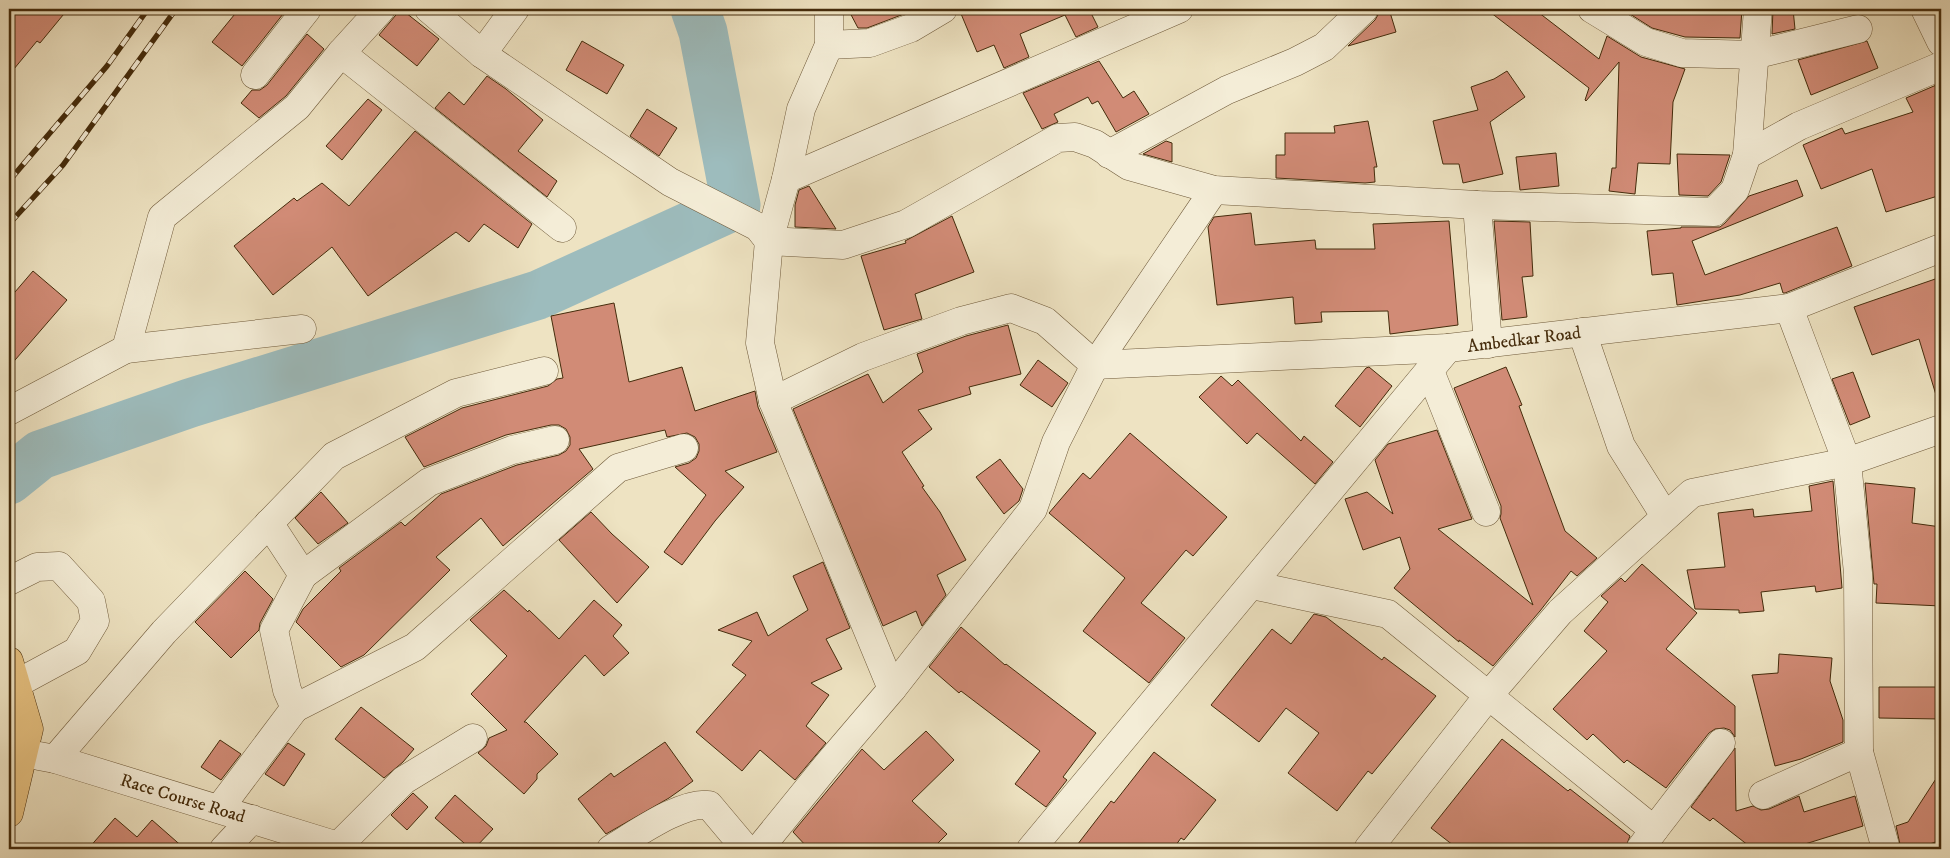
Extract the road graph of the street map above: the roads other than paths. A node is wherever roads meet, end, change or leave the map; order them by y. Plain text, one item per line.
1 (307, 9) edge
2 (429, 9) edge
3 (515, 9) edge
4 (829, 9) edge
5 (943, 9) edge
6 (1179, 9) edge
7 (1364, 9) edge
8 (1592, 9) edge
9 (1758, 9) edge
10 (1925, 9) edge
11 (368, 13) edge
12 (1858, 29) dead end
13 (1941, 42) edge
14 (829, 45) junction
15 (341, 53) junction
16 (482, 54) junction
17 (1754, 54) junction
18 (1941, 66) edge
19 (255, 75) dead end
20 (1109, 154) junction
21 (1747, 155) junction
22 (786, 179) junction
23 (1214, 190) junction
24 (1477, 205) junction
25 (562, 228) dead end
26 (763, 234) junction
27 (1941, 248) edge
28 (1789, 308) junction
29 (302, 329) dead end
30 (1582, 332) junction
31 (1488, 344) junction
32 (1448, 348) junction
33 (126, 350) junction
34 (1095, 365) junction
35 (544, 371) dead end
36 (1430, 371) junction
37 (772, 400) junction
38 (9, 411) edge
39 (1941, 429) edge
40 (555, 440) dead end
41 (684, 448) dead end
42 (1848, 462) junction
43 (1486, 512) dead end
44 (1665, 516) junction
45 (268, 523) junction
46 (303, 574) junction
47 (9, 581) edge
48 (1252, 585) junction
49 (12, 672) edge
50 (892, 689) junction
51 (1488, 696) junction
52 (295, 708) junction
53 (473, 738) dead end
54 (1721, 743) dead end
55 (1859, 752) junction
56 (23, 754) junction
57 (55, 759) junction
58 (1763, 795) dead end
59 (218, 809) junction
60 (9, 813) edge
61 (252, 819) junction
62 (1647, 840) edge
63 (1039, 847) edge
64 (339, 848) edge
65 (224, 849) edge
66 (611, 849) edge
67 (746, 849) edge
68 (759, 849) edge
69 (1368, 849) edge
70 (1886, 849) edge

1 - 19 street
2 - 16 street
3 - 16 street
4 - 14 street
5 - 14 street
6 - 22 street
7 - 20 street
8 - 17 street
9 - 17 street
10 - 13 street
11 - 15 street
12 - 17 street
14 - 22 street
15 - 25 street
15 - 33 street
16 - 26 street
17 - 21 street
18 - 21 street
20 - 23 street
20 - 26 street
21 - 24 street
22 - 26 street
23 - 24 street
23 - 34 street
24 - 31 street
26 - 37 street
27 - 28 street, Ambedkar Road
28 - 30 street, Ambedkar Road
28 - 42 street
29 - 33 street
30 - 31 street, Ambedkar Road
30 - 44 street
31 - 32 street, Ambedkar Road
32 - 34 street, Ambedkar Road
32 - 36 street
33 - 38 street
34 - 37 street
34 - 50 street
35 - 45 street
36 - 43 street
36 - 48 street
37 - 50 street
39 - 42 street
40 - 46 street
41 - 52 street
42 - 44 street
42 - 55 street
44 - 51 street
45 - 46 street
45 - 57 street
46 - 52 street
47 - 49 street
48 - 51 street
48 - 63 street
49 - 56 highway
50 - 68 street
51 - 62 street
51 - 69 street
52 - 59 street
53 - 64 street
54 - 62 street
55 - 58 street
55 - 70 street
56 - 57 street, Race Course Road
56 - 60 highway
57 - 59 street, Race Course Road
59 - 61 street, Race Course Road
61 - 64 street, Race Course Road
61 - 65 street
66 - 67 street

